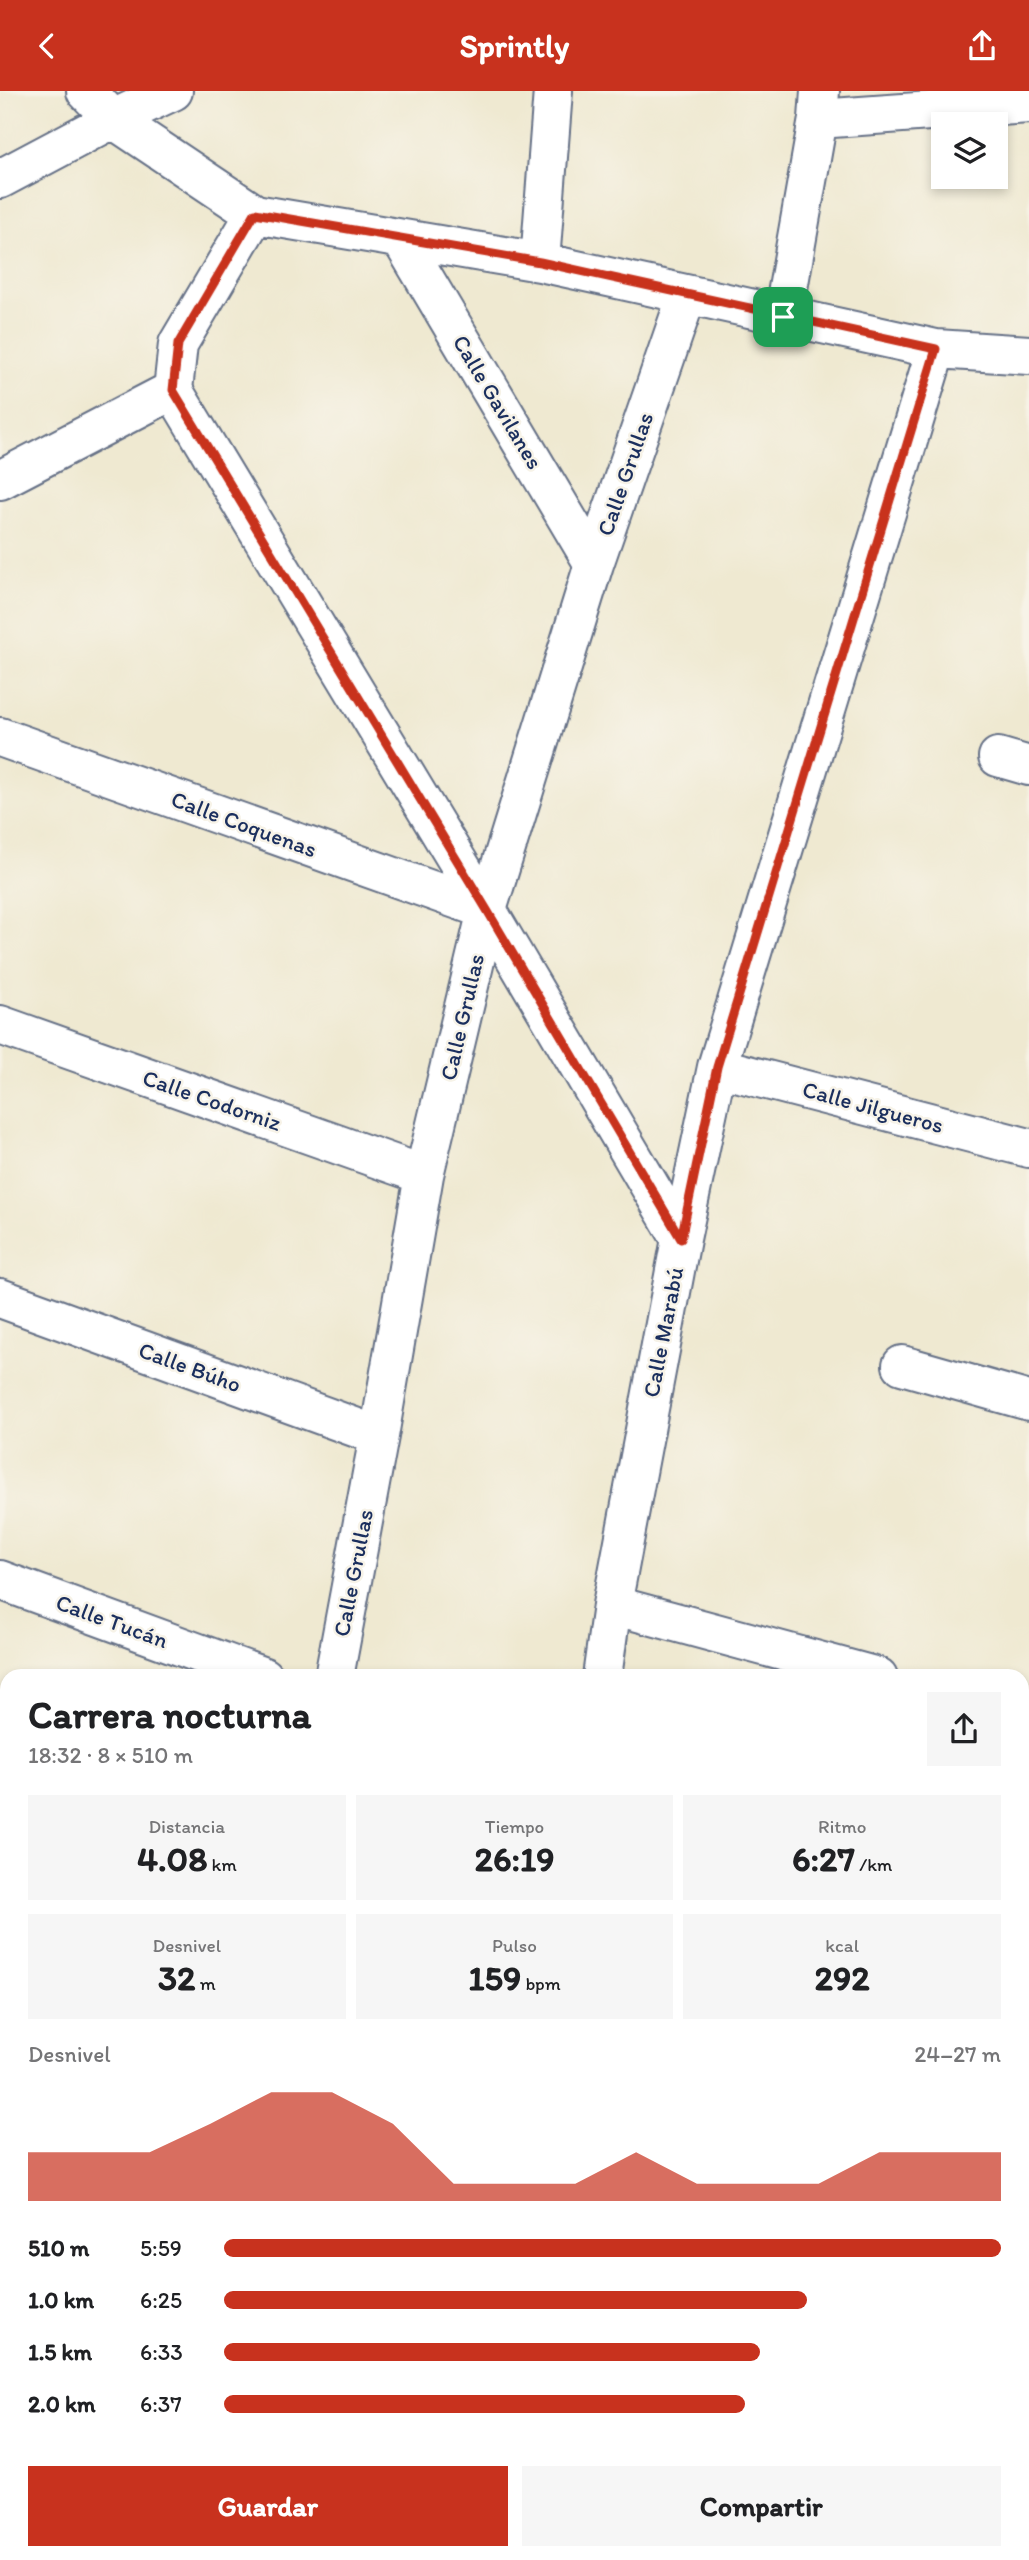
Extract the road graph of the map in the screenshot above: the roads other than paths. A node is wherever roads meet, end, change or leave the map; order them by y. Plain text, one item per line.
1 (86, 91) edge
2 (173, 91) edge
3 (553, 91) edge
4 (1029, 104) edge
5 (819, 105) edge
6 (113, 119) junction
7 (0, 179) edge
8 (255, 213) junction
9 (401, 239) junction
10 (540, 262) junction
11 (687, 295) junction
12 (783, 317) junction
13 (936, 349) junction
14 (1029, 355) edge
15 (173, 390) junction
16 (0, 480) edge
17 (594, 564) junction
18 (0, 737) edge
19 (487, 910) junction
20 (0, 1025) edge
21 (717, 1067) junction
22 (1028, 1145) edge
23 (424, 1175) junction
24 (681, 1239) junction
25 (0, 1298) edge
26 (902, 1365) dead end
27 (1029, 1401) edge
28 (379, 1436) junction
29 (0, 1580) edge
30 (612, 1605) junction
31 (242, 1669) edge
32 (335, 1669) edge
33 (603, 1669) edge
34 (848, 1669) edge

1 - 6 street
2 - 6 street
3 - 10 street
4 - 5 street
5 - 12 street
6 - 7 street
6 - 8 street
8 - 9 street
8 - 15 street
9 - 10 street
9 - 17 street, Calle Gavilanes
10 - 11 street
11 - 12 street
11 - 17 street, Calle Grullas
12 - 13 street
13 - 14 street
13 - 21 street, Calle Marabú
15 - 16 street
15 - 19 street
17 - 19 street, Calle Grullas
18 - 19 street, Calle Coquenas
19 - 23 street, Calle Grullas
19 - 24 street
20 - 23 street, Calle Codorniz
21 - 22 street, Calle Jilgueros
21 - 24 street, Calle Marabú
23 - 28 street, Calle Grullas
24 - 30 street, Calle Marabú
25 - 28 street, Calle Búho
26 - 27 street
28 - 32 street, Calle Grullas
29 - 31 street, Calle Tucán
30 - 33 street, Calle Marabú
30 - 34 street

